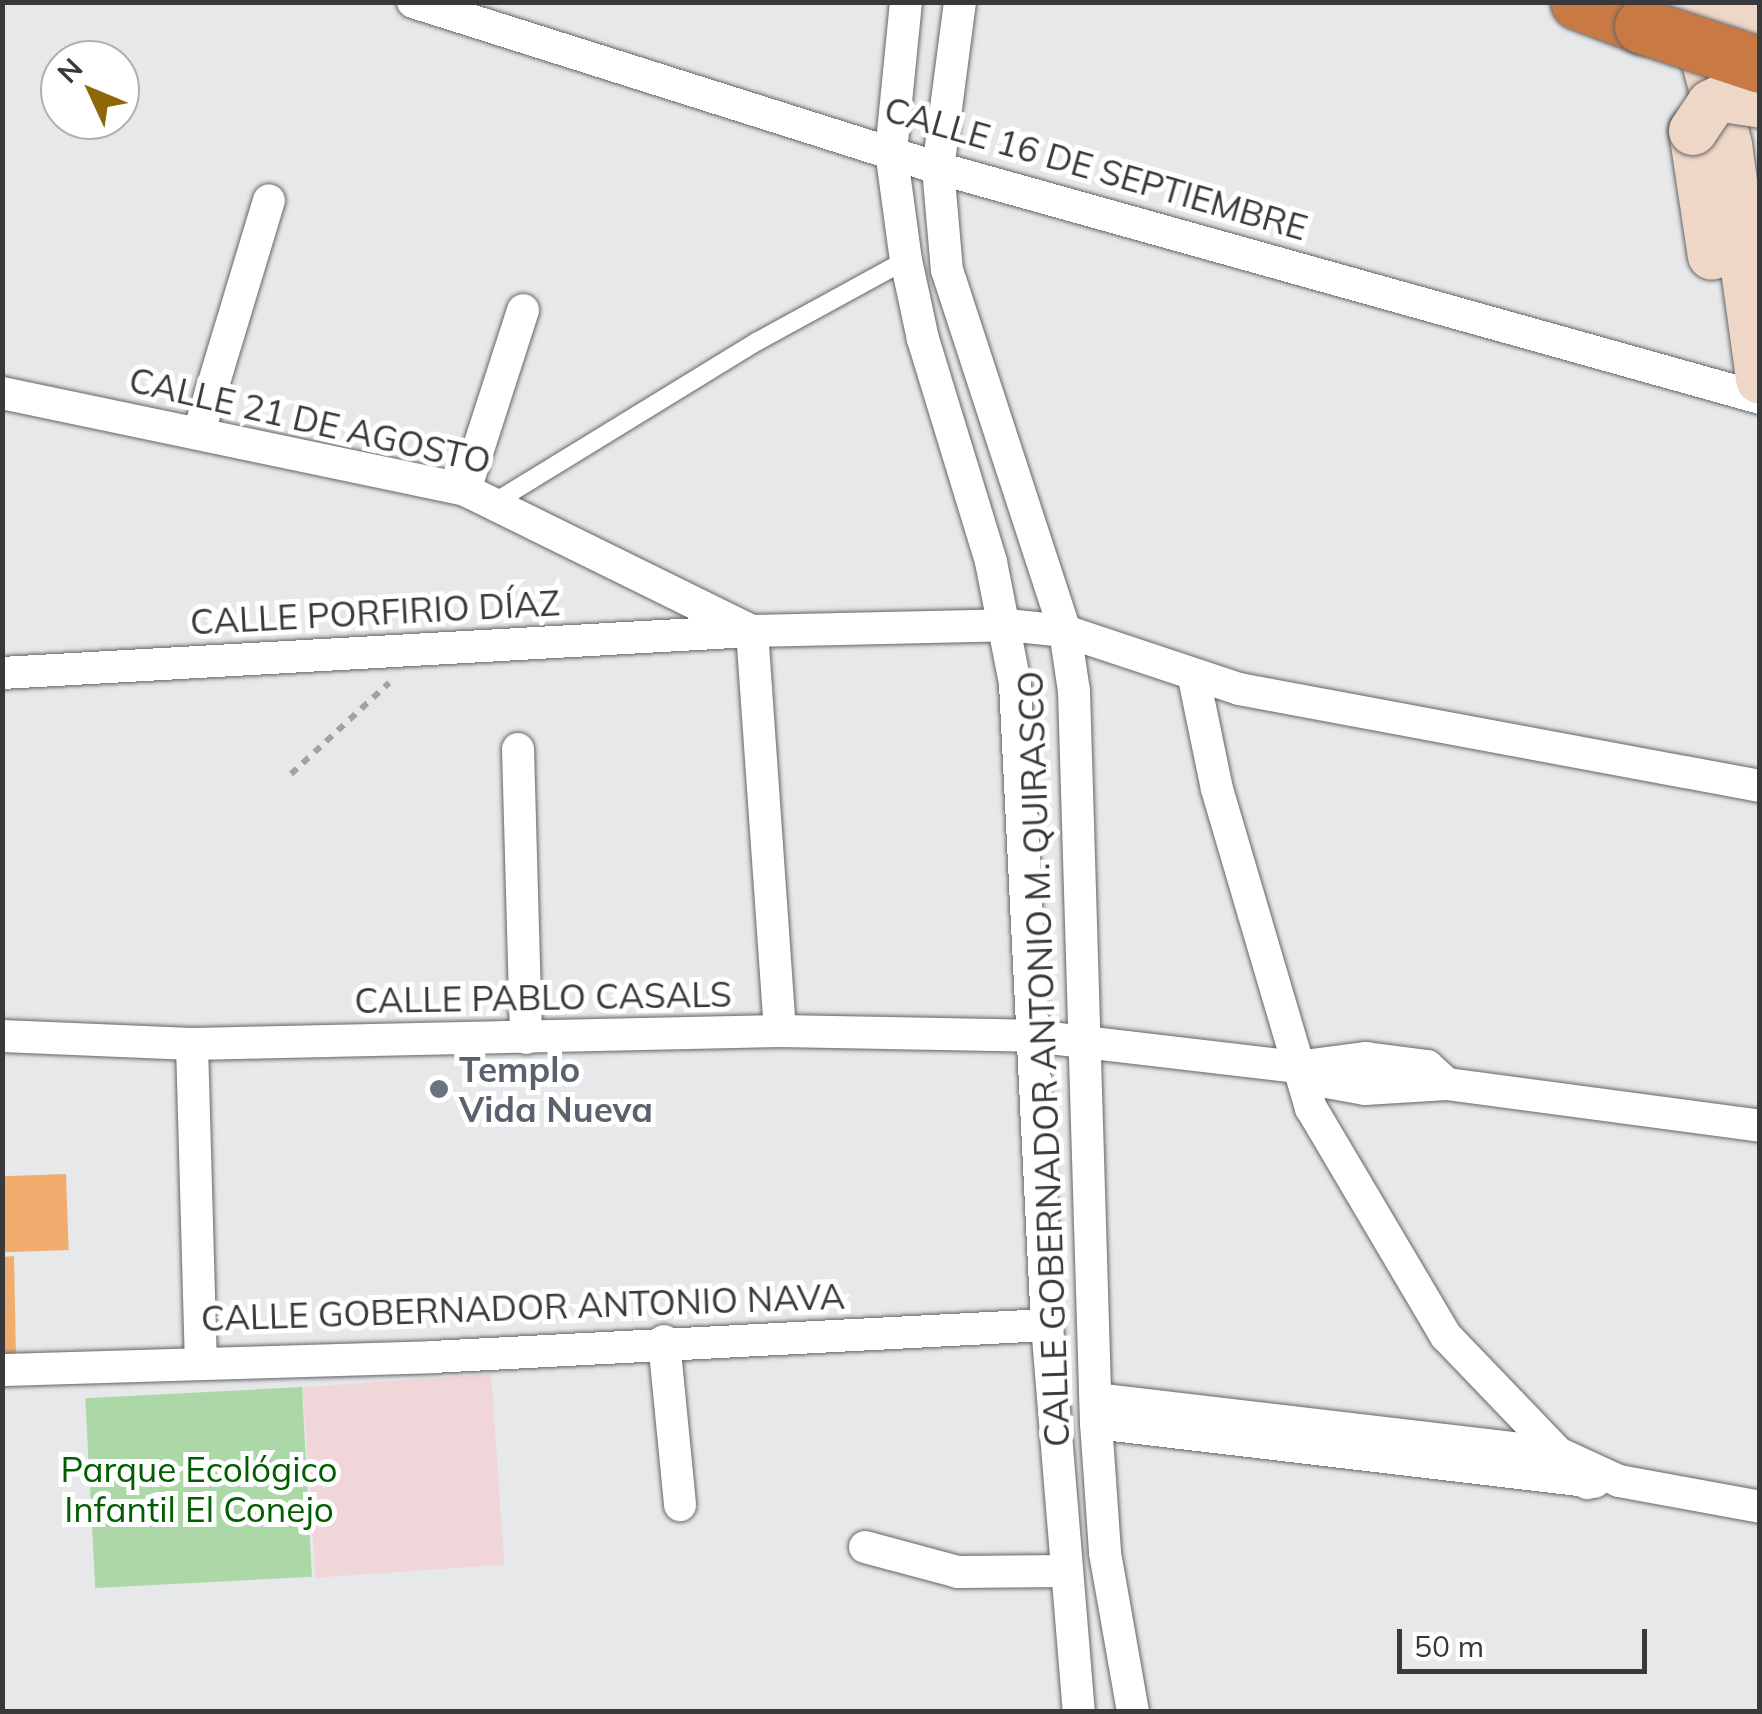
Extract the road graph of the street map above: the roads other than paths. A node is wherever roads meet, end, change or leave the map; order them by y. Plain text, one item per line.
1 (413, 2) edge
2 (906, 2) edge
3 (960, 2) edge
4 (1578, 2) edge
5 (1690, 2) edge
6 (1735, 2) edge
7 (1760, 66) edge
8 (1760, 101) edge
9 (892, 151) junction
10 (938, 168) junction
11 (270, 200) dead end
12 (906, 260) junction
13 (523, 310) dead end
14 (1760, 380) edge
15 (2, 394) edge
16 (1760, 395) edge
17 (199, 432) junction
18 (480, 496) junction
19 (1007, 625) junction
20 (752, 631) junction
21 (1065, 631) junction
22 (2, 672) edge
23 (1194, 678) junction
24 (518, 749) dead end
25 (1760, 786) edge
26 (780, 1032) junction
27 (2, 1036) edge
28 (1033, 1036) junction
29 (526, 1038) junction
30 (1086, 1040) junction
31 (192, 1044) junction
32 (1296, 1067) junction
33 (1760, 1126) edge
34 (1047, 1325) junction
35 (664, 1342) junction
36 (201, 1360) junction
37 (2, 1370) edge
38 (1096, 1410) junction
39 (1558, 1453) junction
40 (1603, 1482) junction
41 (680, 1505) dead end
42 (1760, 1507) edge
43 (866, 1546) dead end
44 (1065, 1570) junction
45 (1079, 1712) edge
46 (1132, 1712) edge

1 - 9 street, CALLE 16 DE SEPTIEMBRE
2 - 9 street, CALLE GOBERNADOR ANTONIO M. QUIRASCO
3 - 10 street, CALLE GOBERNADOR ANTONIO M. QUIRASCO
4 - 7 highway, bridge
5 - 14 main road
6 - 8 main road
8 - 16 main road, bridge
9 - 10 street, CALLE 16 DE SEPTIEMBRE
9 - 12 street, CALLE GOBERNADOR ANTONIO M. QUIRASCO
10 - 16 street, CALLE 16 DE SEPTIEMBRE
10 - 21 street, CALLE GOBERNADOR ANTONIO M. QUIRASCO
11 - 17 street
12 - 18 lane
12 - 19 street, CALLE GOBERNADOR ANTONIO M. QUIRASCO
13 - 18 street
15 - 17 street, CALLE 21 DE AGOSTO
17 - 18 street, CALLE 21 DE AGOSTO
18 - 20 street, CALLE 21 DE AGOSTO
19 - 20 street, CALLE PORFIRIO DÍAZ
19 - 21 street, CALLE PORFIRIO DÍAZ
19 - 28 street, CALLE GOBERNADOR ANTONIO M. QUIRASCO
20 - 22 street, CALLE PORFIRIO DÍAZ
20 - 26 street
21 - 23 street, CALLE PORFIRIO DÍAZ
21 - 30 street, CALLE GOBERNADOR ANTONIO M. QUIRASCO
23 - 25 street, CALLE PORFIRIO DÍAZ
23 - 32 street
24 - 29 street
26 - 28 street, CALLE PABLO CASALS
26 - 29 street, CALLE PABLO CASALS
27 - 31 street, CALLE PABLO CASALS
28 - 30 street, CALLE PABLO CASALS
28 - 34 street, CALLE GOBERNADOR ANTONIO M. QUIRASCO
29 - 31 street, CALLE PABLO CASALS
30 - 32 street, CALLE PABLO CASALS
30 - 38 street, CALLE GOBERNADOR ANTONIO M. QUIRASCO
31 - 36 street
32 - 33 street, CALLE PABLO CASALS
32 - 39 street
34 - 35 street, CALLE GOBERNADOR ANTONIO NAVA
34 - 44 street, CALLE GOBERNADOR ANTONIO M. QUIRASCO
35 - 36 street, CALLE GOBERNADOR ANTONIO NAVA
35 - 41 street
36 - 37 street, CALLE GOBERNADOR ANTONIO NAVA
38 - 39 street
38 - 40 street
38 - 46 street, CALLE GOBERNADOR ANTONIO M. QUIRASCO
39 - 40 street
40 - 42 street
43 - 44 street
44 - 45 street, CALLE GOBERNADOR ANTONIO M. QUIRASCO

